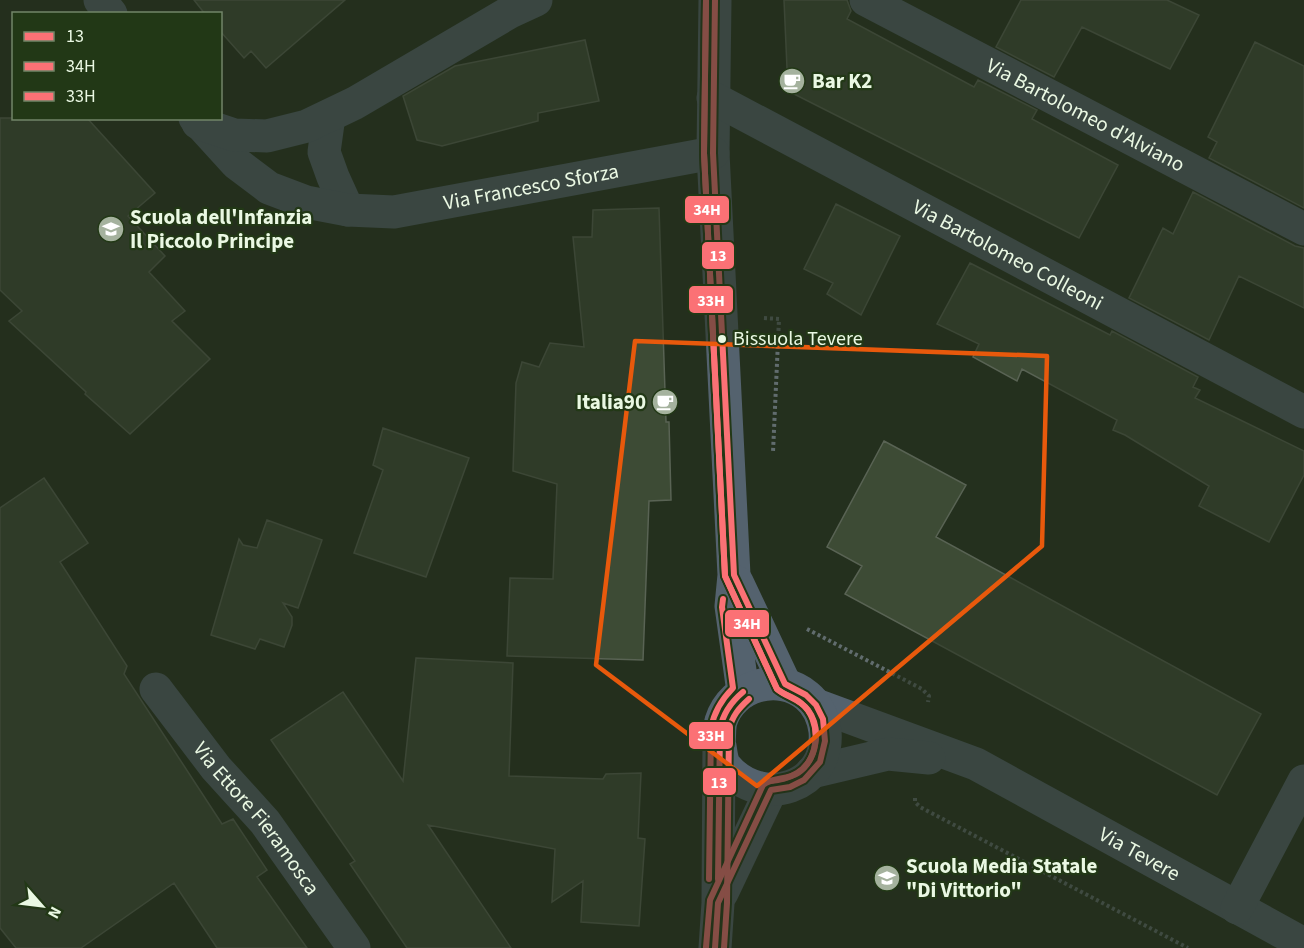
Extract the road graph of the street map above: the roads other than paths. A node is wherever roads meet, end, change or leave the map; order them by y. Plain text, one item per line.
1 (100, 0) edge
2 (536, 0) edge
3 (715, 0) edge
4 (866, 0) edge
5 (109, 12) edge
6 (713, 98) junction
7 (329, 116) junction
8 (197, 121) edge
9 (713, 153) junction
10 (348, 210) junction
11 (1304, 229) edge
12 (1304, 412) edge
13 (734, 575) junction
14 (785, 684) junction
15 (156, 689) dead end
16 (743, 692) junction
17 (816, 705) junction
18 (720, 746) junction
19 (921, 750) junction
20 (813, 772) junction
21 (1304, 781) edge
22 (771, 790) junction
23 (718, 903) junction
24 (1237, 908) junction
25 (1304, 944) edge
26 (354, 948) edge
27 (715, 948) edge

1 - 5 street
2 - 7 street, Via Francesco Sforza
3 - 6 street
4 - 11 street, Via Bartolomeo d'Alviano
6 - 9 street
6 - 12 street, Via Bartolomeo Colleoni
7 - 8 street, Via Francesco Sforza
7 - 10 street
8 - 10 street, Via Francesco Sforza
9 - 10 street, Via Francesco Sforza
9 - 13 street
13 - 14 street
13 - 16 street
14 - 16 street
14 - 17 street
15 - 26 street, Via Ettore Fieramosca
16 - 18 street
17 - 19 street, Via Tevere
17 - 20 street
18 - 22 street
18 - 23 street
19 - 20 street, Via Tevere
19 - 24 street, Via Tevere
20 - 22 street
21 - 24 street
22 - 23 street
23 - 27 street
24 - 25 street, Via Tevere

